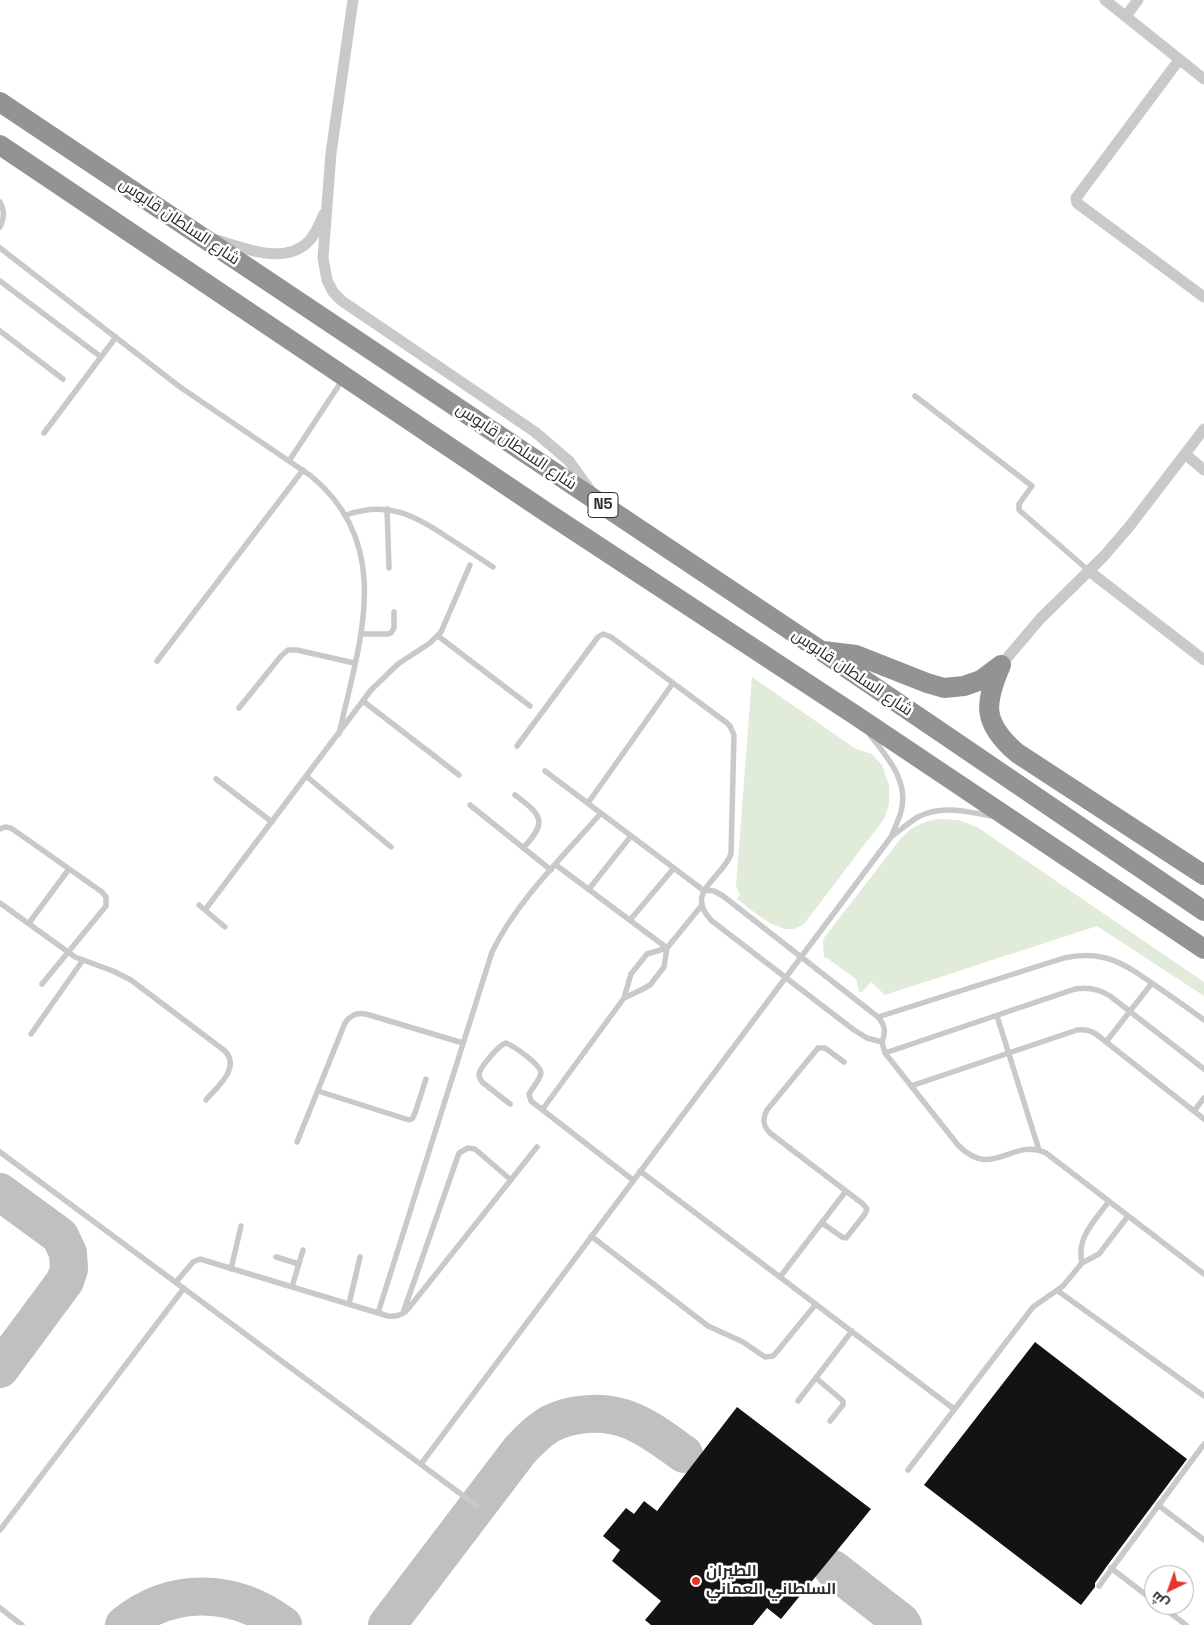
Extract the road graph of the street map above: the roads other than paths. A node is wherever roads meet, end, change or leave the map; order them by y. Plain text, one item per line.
1 (353, 0) edge
2 (1105, 0) edge
3 (1138, 0) edge
4 (1126, 16) junction
5 (1179, 60) junction
6 (1204, 79) edge
7 (0, 102) edge
8 (4, 148) edge
9 (0, 202) edge
10 (326, 210) junction
11 (0, 227) edge
12 (196, 233) junction
13 (0, 248) edge
14 (0, 281) edge
15 (1204, 296) edge
16 (0, 331) edge
17 (116, 337) junction
18 (101, 356) junction
19 (345, 377) junction
20 (63, 379) dead end
21 (915, 396) dead end
22 (1204, 429) edge
23 (44, 433) dead end
24 (1185, 454) junction
25 (289, 460) junction
26 (302, 470) junction
27 (1204, 470) edge
28 (600, 503) junction
29 (387, 509) junction
30 (346, 515) junction
31 (470, 565) dead end
32 (493, 566) dead end
33 (389, 568) dead end
34 (1089, 571) junction
35 (394, 612) dead end
36 (361, 634) junction
37 (438, 636) junction
38 (820, 650) junction
39 (1204, 660) edge
40 (157, 661) dead end
41 (354, 663) junction
42 (1001, 666) junction
43 (673, 683) junction
44 (363, 700) junction
45 (530, 706) dead end
46 (239, 708) dead end
47 (854, 715) junction
48 (339, 734) junction
49 (517, 746) dead end
50 (545, 771) dead end
51 (459, 775) dead end
52 (306, 776) junction
53 (216, 779) dead end
54 (515, 795) dead end
55 (588, 803) junction
56 (470, 805) dead end
57 (602, 813) junction
58 (1010, 820) junction
59 (272, 822) junction
60 (0, 829) edge
61 (631, 836) junction
62 (891, 837) junction
63 (392, 846) dead end
64 (523, 848) junction
65 (556, 865) junction
66 (674, 868) junction
67 (69, 869) junction
68 (551, 870) junction
69 (1204, 875) edge
70 (588, 889) junction
71 (703, 890) junction
72 (0, 904) edge
73 (199, 905) dead end
74 (702, 905) junction
75 (205, 910) junction
76 (1204, 912) edge
77 (630, 920) junction
78 (29, 924) junction
79 (225, 927) dead end
80 (668, 948) junction
81 (1204, 949) edge
82 (68, 952) junction
83 (801, 957) junction
84 (83, 960) junction
85 (786, 977) junction
86 (1152, 983) junction
87 (42, 984) dead end
88 (624, 998) junction
89 (1130, 1012) junction
90 (997, 1016) junction
91 (878, 1017) junction
92 (1204, 1020) edge
93 (31, 1034) dead end
94 (882, 1042) junction
95 (1106, 1042) junction
96 (463, 1043) junction
97 (1010, 1052) junction
98 (885, 1053) junction
99 (844, 1062) dead end
100 (1204, 1069) edge
101 (426, 1079) dead end
102 (911, 1086) junction
103 (318, 1091) junction
104 (1204, 1098) edge
105 (206, 1100) dead end
106 (510, 1104) dead end
107 (542, 1110) junction
108 (1194, 1111) junction
109 (1204, 1119) edge
110 (296, 1142) dead end
111 (537, 1147) dead end
112 (1039, 1150) junction
113 (0, 1152) edge
114 (640, 1171) junction
115 (511, 1180) junction
116 (633, 1180) junction
117 (846, 1191) junction
118 (1109, 1201) junction
119 (1128, 1216) junction
120 (822, 1222) junction
121 (241, 1226) dead end
122 (590, 1236) junction
123 (303, 1250) dead end
124 (276, 1257) dead end
125 (360, 1257) dead end
126 (1082, 1263) junction
127 (298, 1264) junction
128 (231, 1269) junction
129 (1204, 1274) edge
130 (780, 1277) junction
131 (176, 1282) junction
132 (292, 1287) junction
133 (184, 1288) junction
134 (1058, 1291) junction
135 (349, 1304) junction
136 (816, 1304) junction
137 (378, 1312) junction
138 (402, 1315) junction
139 (852, 1331) junction
140 (816, 1378) junction
141 (1204, 1396) edge
142 (798, 1401) dead end
143 (954, 1409) junction
144 (830, 1421) dead end
145 (1204, 1444) edge
146 (421, 1464) junction
147 (908, 1470) dead end
148 (1158, 1505) junction
149 (478, 1506) dead end
150 (0, 1530) edge
151 (1204, 1540) edge
152 (1111, 1568) junction
153 (1099, 1586) dead end
154 (1144, 1593) edge
155 (0, 1608) edge
156 (1173, 1615) edge
157 (22, 1625) edge
158 (1186, 1625) edge

1 - 10 street
2 - 4 street
3 - 4 street
4 - 5 street
5 - 6 street
5 - 15 street
7 - 12 highway, شارع السلطان قابوس / N5
8 - 19 highway, شارع السلطان قابوس / N5
9 - 11 lane
10 - 12 street
10 - 28 street
12 - 28 highway, شارع السلطان قابوس / N5
13 - 17 lane
14 - 18 lane
16 - 20 lane
17 - 18 lane
17 - 25 lane
18 - 23 lane
19 - 25 lane
19 - 47 highway, شارع السلطان قابوس / N5
21 - 34 lane
22 - 24 street
24 - 27 street
24 - 34 street
25 - 26 lane
26 - 30 lane
26 - 40 lane
28 - 38 highway, شارع السلطان قابوس / N5
29 - 30 lane
29 - 32 lane
29 - 33 lane
30 - 36 lane
31 - 37 lane
34 - 39 street
34 - 42 street
35 - 36 lane
36 - 41 lane
37 - 44 lane
37 - 45 lane
38 - 42 highway
38 - 76 highway, شارع السلطان قابوس / N5
41 - 46 lane
41 - 48 lane
42 - 69 highway
43 - 49 lane
43 - 55 lane
43 - 71 lane
44 - 48 lane
44 - 51 lane
47 - 58 highway, شارع السلطان قابوس / N5
47 - 62 lane
48 - 52 lane
50 - 55 lane
52 - 59 lane
52 - 63 lane
53 - 59 lane
54 - 64 lane
55 - 57 lane
56 - 64 lane
57 - 61 lane
57 - 65 lane
58 - 62 lane
58 - 81 highway, شارع السلطان قابوس / N5
59 - 75 lane
60 - 67 lane
61 - 66 lane
61 - 70 lane
62 - 83 lane
64 - 68 lane
65 - 68 lane
65 - 70 lane
66 - 71 lane
66 - 77 lane
67 - 78 lane
67 - 82 lane
68 - 96 lane
70 - 77 lane
71 - 74 lane
71 - 83 lane
72 - 78 lane
73 - 75 lane
74 - 80 lane
74 - 85 lane
75 - 79 lane
77 - 80 lane
78 - 82 lane
80 - 88 lane
80 - 88 lane
82 - 84 lane
82 - 87 lane
83 - 85 lane
83 - 91 lane
84 - 93 lane
84 - 105 lane
85 - 94 lane
85 - 114 lane
86 - 89 lane
86 - 91 lane
86 - 92 lane
88 - 107 lane
89 - 90 lane
89 - 95 lane
89 - 100 lane
90 - 97 lane
90 - 98 lane
91 - 94 lane
94 - 98 lane
95 - 97 lane
95 - 108 lane
96 - 103 lane
96 - 137 lane
97 - 102 lane
97 - 112 lane
98 - 102 lane
99 - 117 lane
101 - 103 lane
102 - 112 lane
103 - 110 lane
104 - 108 lane
106 - 107 lane
107 - 116 lane
108 - 109 lane
111 - 115 lane
112 - 118 lane
113 - 131 lane
114 - 116 lane
114 - 130 lane
115 - 138 lane
115 - 138 lane
116 - 122 lane
117 - 120 lane
117 - 120 lane
118 - 119 lane
118 - 126 lane
119 - 126 lane
119 - 129 lane
120 - 130 lane
121 - 128 lane
122 - 136 lane
122 - 146 lane
123 - 127 lane
124 - 127 lane
125 - 135 lane
126 - 134 lane
127 - 132 lane
128 - 131 lane
128 - 132 lane
130 - 136 lane
131 - 133 lane
132 - 135 lane
133 - 146 lane
133 - 150 lane
134 - 141 lane
134 - 143 lane
135 - 137 lane
136 - 139 lane
137 - 138 lane
139 - 140 lane
139 - 143 lane
140 - 142 lane
140 - 144 lane
143 - 147 lane
145 - 148 lane
146 - 149 lane
148 - 151 lane
148 - 152 lane
152 - 153 lane
152 - 154 lane
155 - 157 lane
156 - 158 lane

